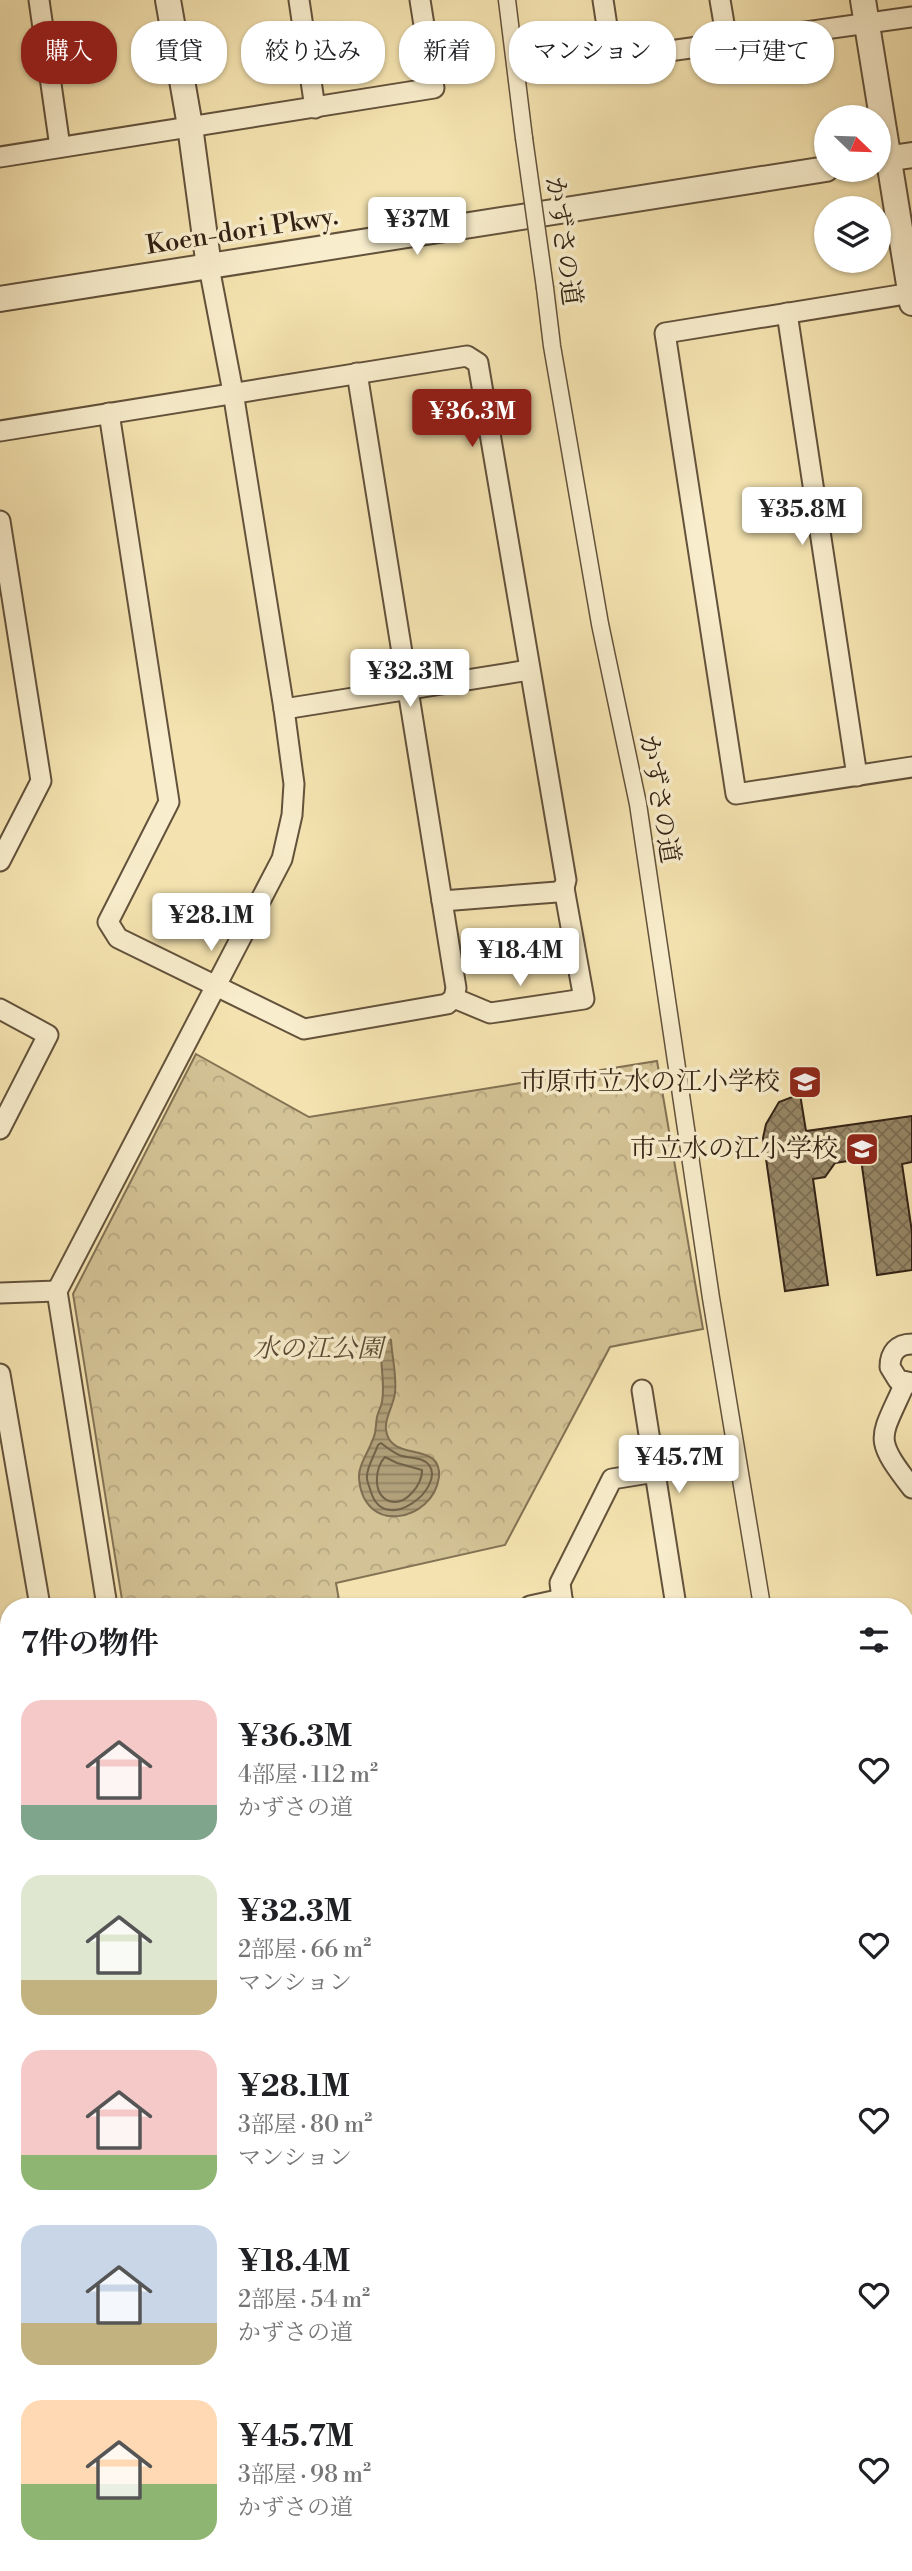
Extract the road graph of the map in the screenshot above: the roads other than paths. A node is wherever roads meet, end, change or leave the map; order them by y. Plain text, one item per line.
1 (39, 0) edge
2 (169, 0) edge
3 (299, 0) edge
4 (420, 0) edge
5 (507, 0) edge
6 (603, 0) edge
7 (720, 0) edge
8 (863, 0) edge
9 (912, 18) edge
10 (724, 21) edge
11 (867, 25) junction
12 (834, 29) edge
13 (690, 47) edge
14 (315, 108) junction
15 (190, 126) junction
16 (60, 148) junction
17 (0, 158) edge
18 (893, 158) edge
19 (814, 171) edge
20 (209, 267) junction
21 (911, 296) edge
22 (0, 299) edge
23 (787, 313) junction
24 (357, 373) junction
25 (233, 392) junction
26 (109, 413) junction
27 (0, 431) edge
28 (0, 521) edge
29 (529, 670) junction
30 (409, 689) junction
31 (284, 709) junction
32 (912, 767) edge
33 (857, 776) junction
34 (0, 861) edge
35 (564, 888) junction
36 (442, 901) junction
37 (215, 987) junction
38 (454, 998) junction
39 (0, 1009) edge
40 (3, 1116) edge
41 (57, 1291) junction
42 (0, 1293) edge
43 (912, 1344) edge
44 (0, 1374) edge
45 (909, 1383) edge
46 (642, 1390) dead end
47 (7, 1453) edge
48 (655, 1472) junction
49 (912, 1488) edge
50 (38, 1598) edge
51 (106, 1598) edge
52 (562, 1598) edge
53 (675, 1598) edge
54 (761, 1598) edge

1 - 16 street
2 - 15 street
3 - 14 street
4 - 14 street
5 - 54 street, かずさの道, bridge
6 - 13 street
7 - 10 street
8 - 11 street
9 - 11 street
11 - 12 street
11 - 18 street
14 - 15 street
15 - 16 street
15 - 20 street
16 - 17 street
18 - 21 street
19 - 20 street, Koen-dori Pkwy.
20 - 22 street, Koen-dori Pkwy.
20 - 25 street
21 - 23 street
23 - 33 street
23 - 33 street
24 - 25 street
24 - 29 street
24 - 30 street
25 - 26 street
25 - 31 street
26 - 27 street
26 - 37 street
28 - 34 street
29 - 30 street
29 - 35 street
30 - 31 street
30 - 36 street
31 - 37 street
32 - 33 street
35 - 36 street
35 - 38 street
36 - 38 street
37 - 38 street
37 - 41 street
39 - 40 street
41 - 42 street
41 - 51 street
43 - 45 street
44 - 47 street
45 - 49 street
46 - 48 street
47 - 50 street
48 - 52 street
48 - 53 street

